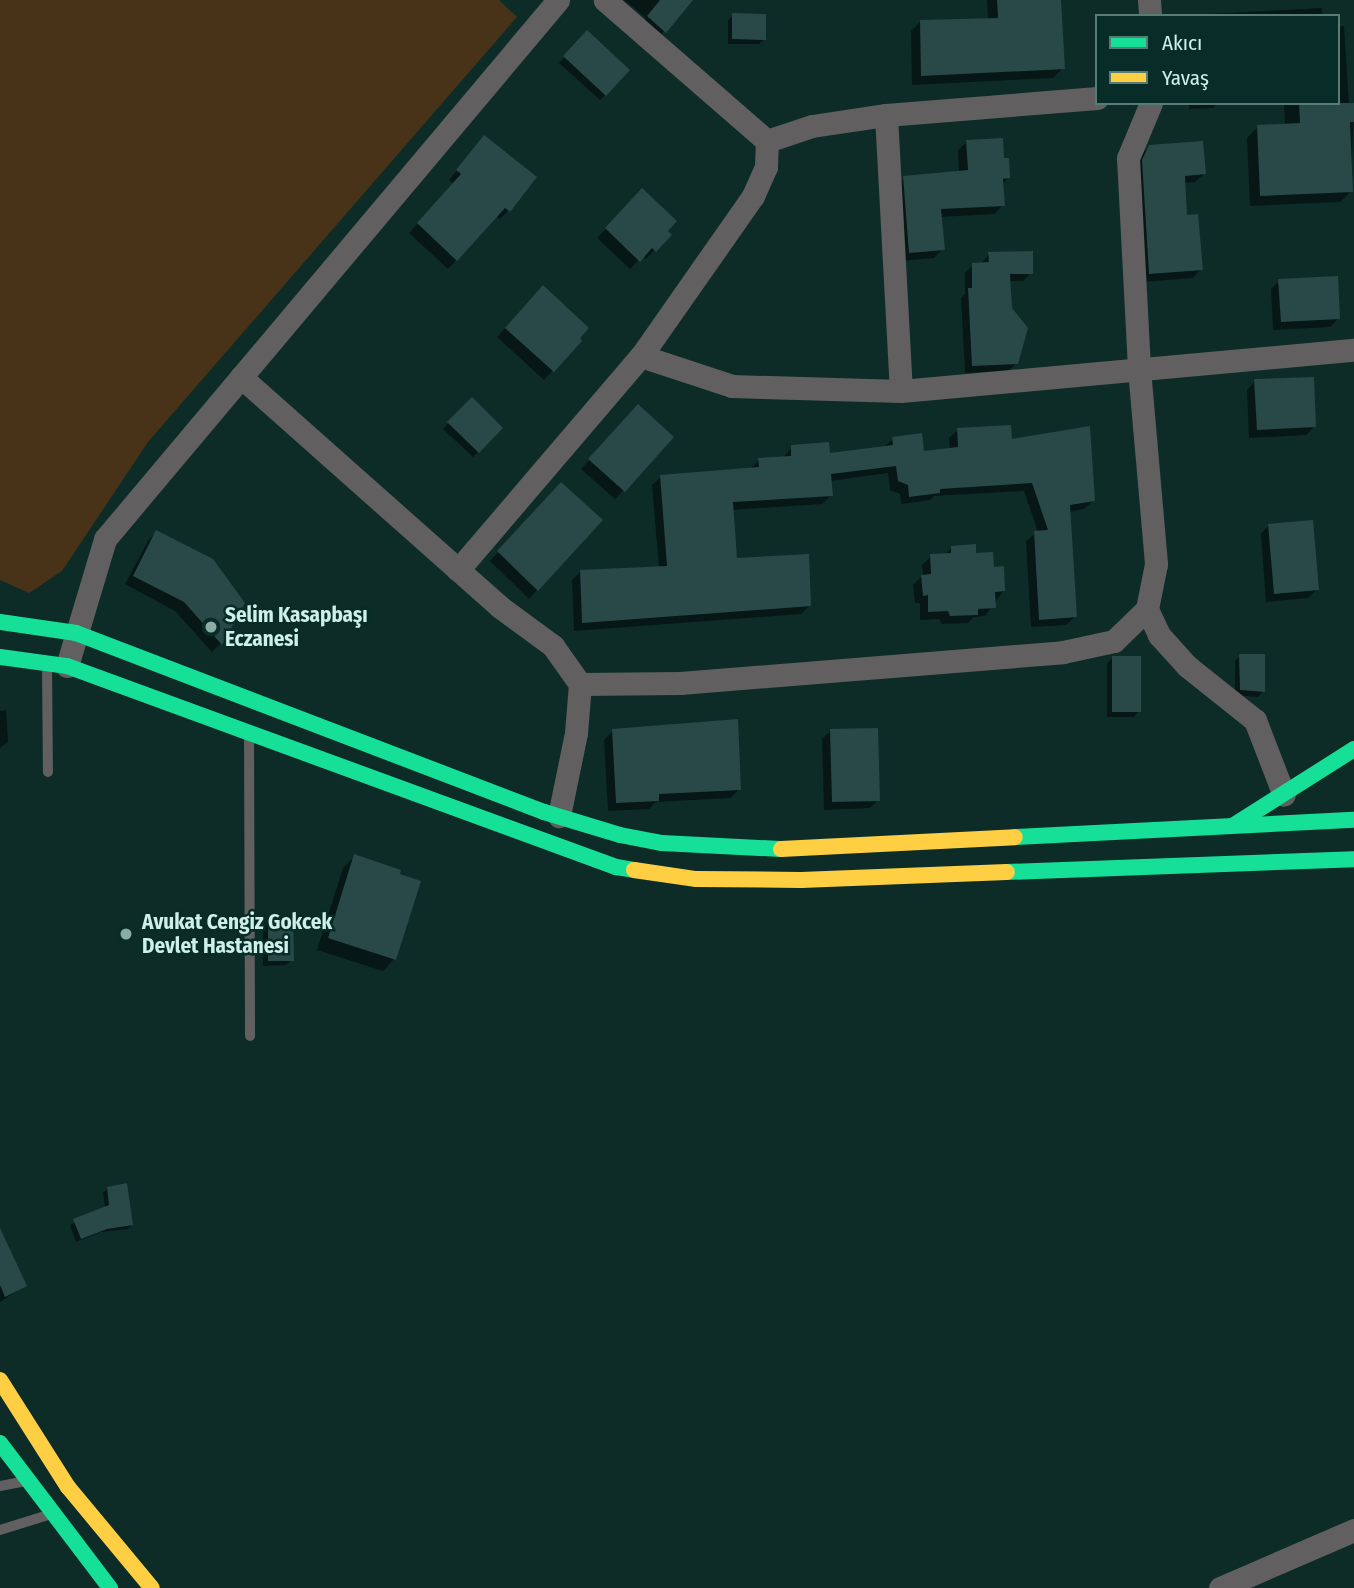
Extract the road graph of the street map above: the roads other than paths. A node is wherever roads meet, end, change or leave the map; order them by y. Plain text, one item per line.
1 (558, 0) edge
2 (605, 0) edge
3 (1095, 98) edge
4 (1150, 105) edge
5 (886, 115) junction
6 (767, 141) junction
7 (1354, 350) edge
8 (641, 356) junction
9 (1139, 369) junction
10 (241, 377) junction
11 (901, 391) junction
12 (458, 570) junction
13 (1147, 609) junction
14 (0, 622) edge
15 (76, 633) junction
16 (0, 657) edge
17 (57, 664) junction
18 (580, 684) junction
19 (249, 734) junction
20 (1354, 749) edge
21 (48, 772) dead end
22 (1284, 795) junction
23 (559, 816) junction
24 (1354, 820) edge
25 (1230, 827) junction
26 (1354, 859) edge
27 (250, 1036) dead end
28 (0, 1380) edge
29 (0, 1443) edge
30 (28, 1480) junction
31 (0, 1486) edge
32 (52, 1513) junction
33 (0, 1530) edge
34 (1354, 1530) edge
35 (110, 1588) edge
36 (152, 1588) edge
37 (1220, 1588) edge

1 - 10 street
2 - 6 street
3 - 5 street
4 - 9 street
5 - 6 street
5 - 11 street
6 - 8 street
7 - 9 street
8 - 11 street
8 - 12 street
9 - 11 street
9 - 13 street
10 - 12 street
10 - 15 street
12 - 18 street
13 - 18 street
13 - 22 street
14 - 15 street
15 - 17 street
15 - 23 street
16 - 17 street
17 - 19 street
17 - 21 lane
18 - 23 street
19 - 26 street
19 - 27 lane
20 - 22 street
22 - 25 street
23 - 25 street
24 - 25 street
28 - 36 street
29 - 30 street
30 - 31 lane
30 - 32 street
32 - 33 lane
32 - 35 street
34 - 37 street

